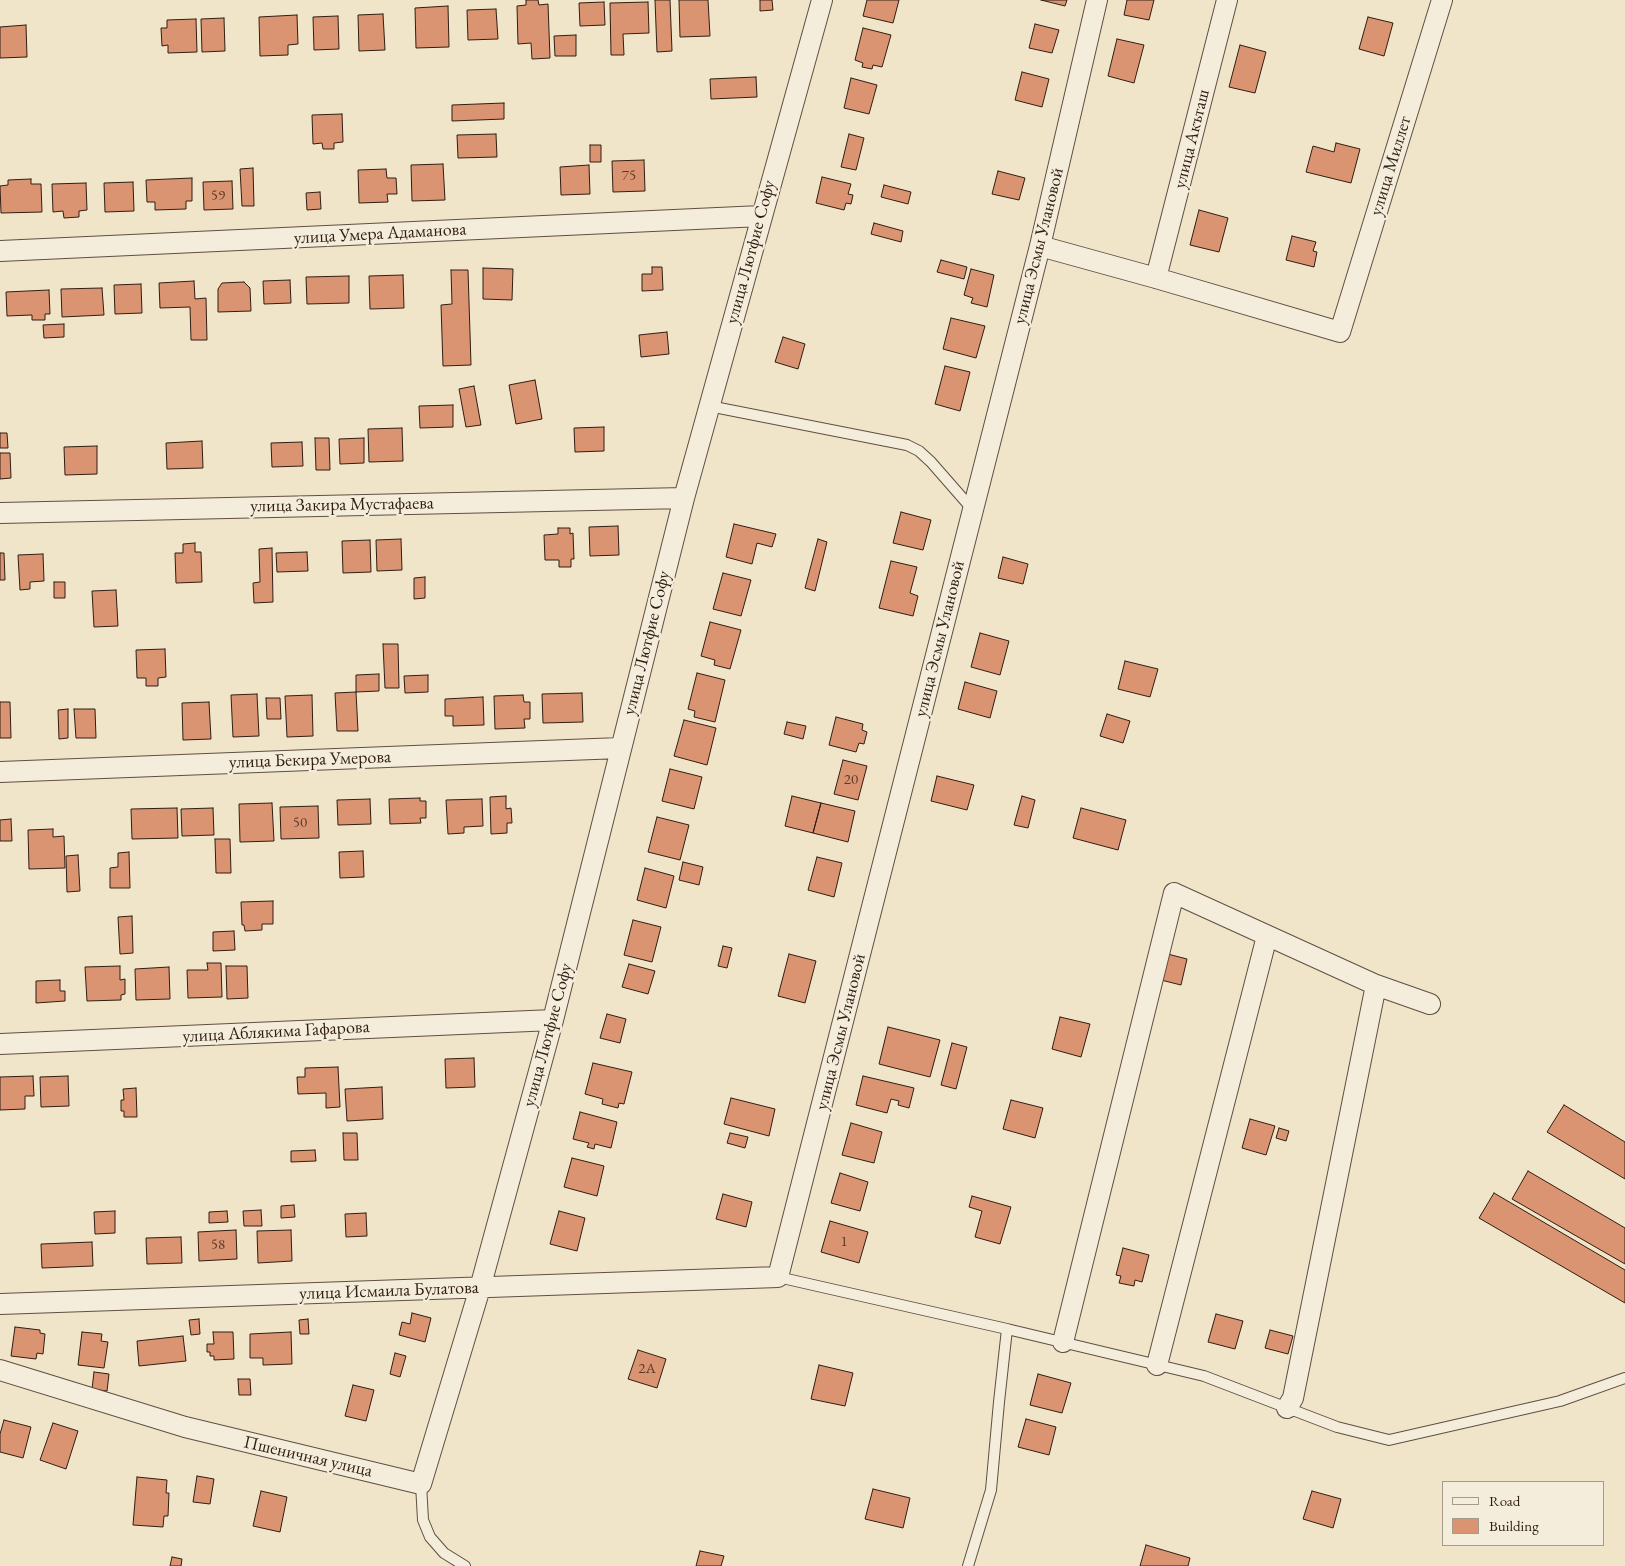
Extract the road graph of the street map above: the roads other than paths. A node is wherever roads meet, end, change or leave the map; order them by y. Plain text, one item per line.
1 (822, 0) edge
2 (1097, 0) edge
3 (1226, 0) edge
4 (1442, 0) edge
5 (761, 216) junction
6 (1040, 246) junction
7 (0, 251) edge
8 (1156, 278) junction
9 (709, 406) junction
10 (684, 498) junction
11 (973, 510) junction
12 (0, 513) edge
13 (620, 748) junction
14 (0, 772) edge
15 (1267, 936) junction
16 (1376, 986) junction
17 (1430, 1004) dead end
18 (552, 1020) junction
19 (0, 1044) edge
20 (778, 1277) junction
21 (480, 1288) junction
22 (0, 1304) edge
23 (1007, 1329) junction
24 (1063, 1342) junction
25 (1157, 1365) junction
26 (0, 1370) edge
27 (1625, 1378) edge
28 (1287, 1408) junction
29 (420, 1484) junction
30 (465, 1566) edge
31 (968, 1566) edge

1 - 5 street, улица Лютфие Софу
2 - 6 street, улица Эсмы Улановой
3 - 8 street, улица Акъташ
4 - 8 street, улица Миллет
5 - 7 street, улица Умера Адаманова
5 - 9 street, улица Лютфие Софу
6 - 8 street
6 - 11 street, улица Эсмы Улановой
9 - 10 street, улица Лютфие Софу
9 - 11 lane
10 - 12 street, улица Закира Мустафаева
10 - 13 street, улица Лютфие Софу
11 - 20 street, улица Эсмы Улановой
13 - 14 street, улица Бекира Умерова
13 - 18 street, улица Лютфие Софу
15 - 16 street
15 - 24 street
15 - 25 street
16 - 17 street
16 - 28 street
18 - 19 street, улица Аблякима Гафарова
18 - 21 street, улица Лютфие Софу
20 - 21 street, улица Исмаила Булатова
20 - 23 lane
21 - 22 street, улица Исмаила Булатова
21 - 29 street
23 - 24 lane
23 - 31 lane
24 - 25 lane
25 - 28 lane
26 - 29 street, Пшеничная улица
27 - 28 lane
29 - 30 lane

